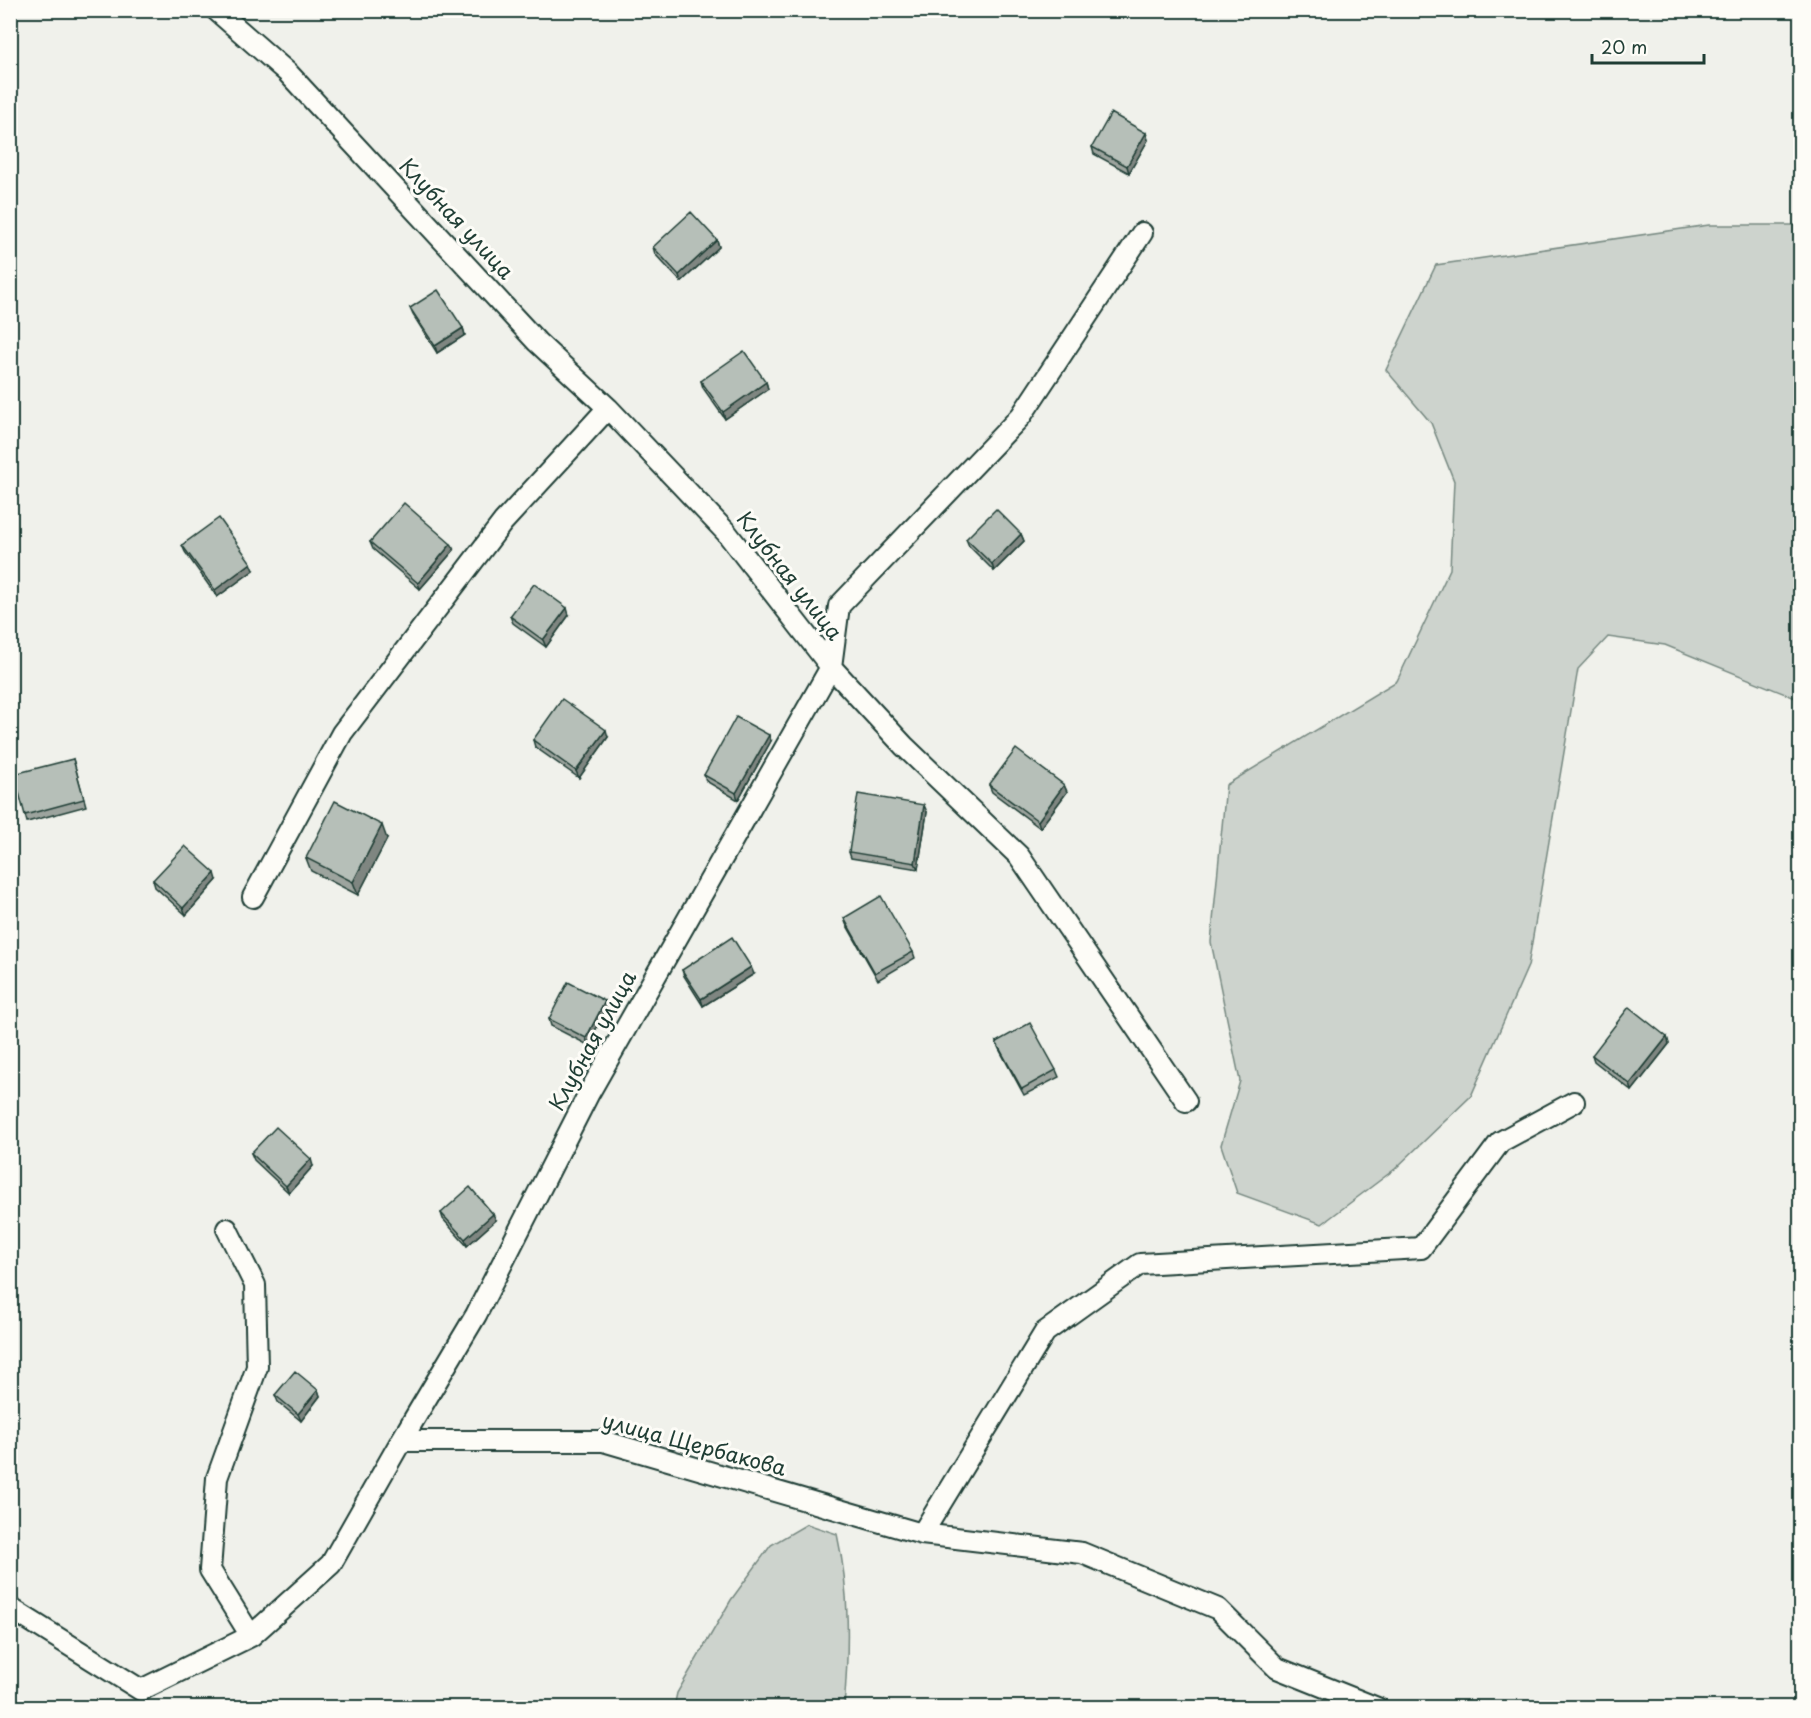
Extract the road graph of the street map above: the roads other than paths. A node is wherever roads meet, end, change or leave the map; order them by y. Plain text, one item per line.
1 (216, 10) edge
2 (1142, 233) dead end
3 (608, 408) junction
4 (831, 668) junction
5 (253, 897) dead end
6 (1186, 1101) dead end
7 (1574, 1102) dead end
8 (227, 1229) dead end
9 (401, 1441) junction
10 (922, 1534) junction
11 (10, 1608) edge
12 (251, 1636) junction
13 (1377, 1707) edge

1 - 3 lane, Клубная улица
2 - 4 lane
3 - 4 lane, Клубная улица
3 - 5 lane
4 - 6 lane
4 - 9 lane, Клубная улица
7 - 10 lane
8 - 12 lane
9 - 10 lane, улица Щербакова
9 - 12 lane
10 - 13 lane, улица Щербакова
11 - 12 lane

